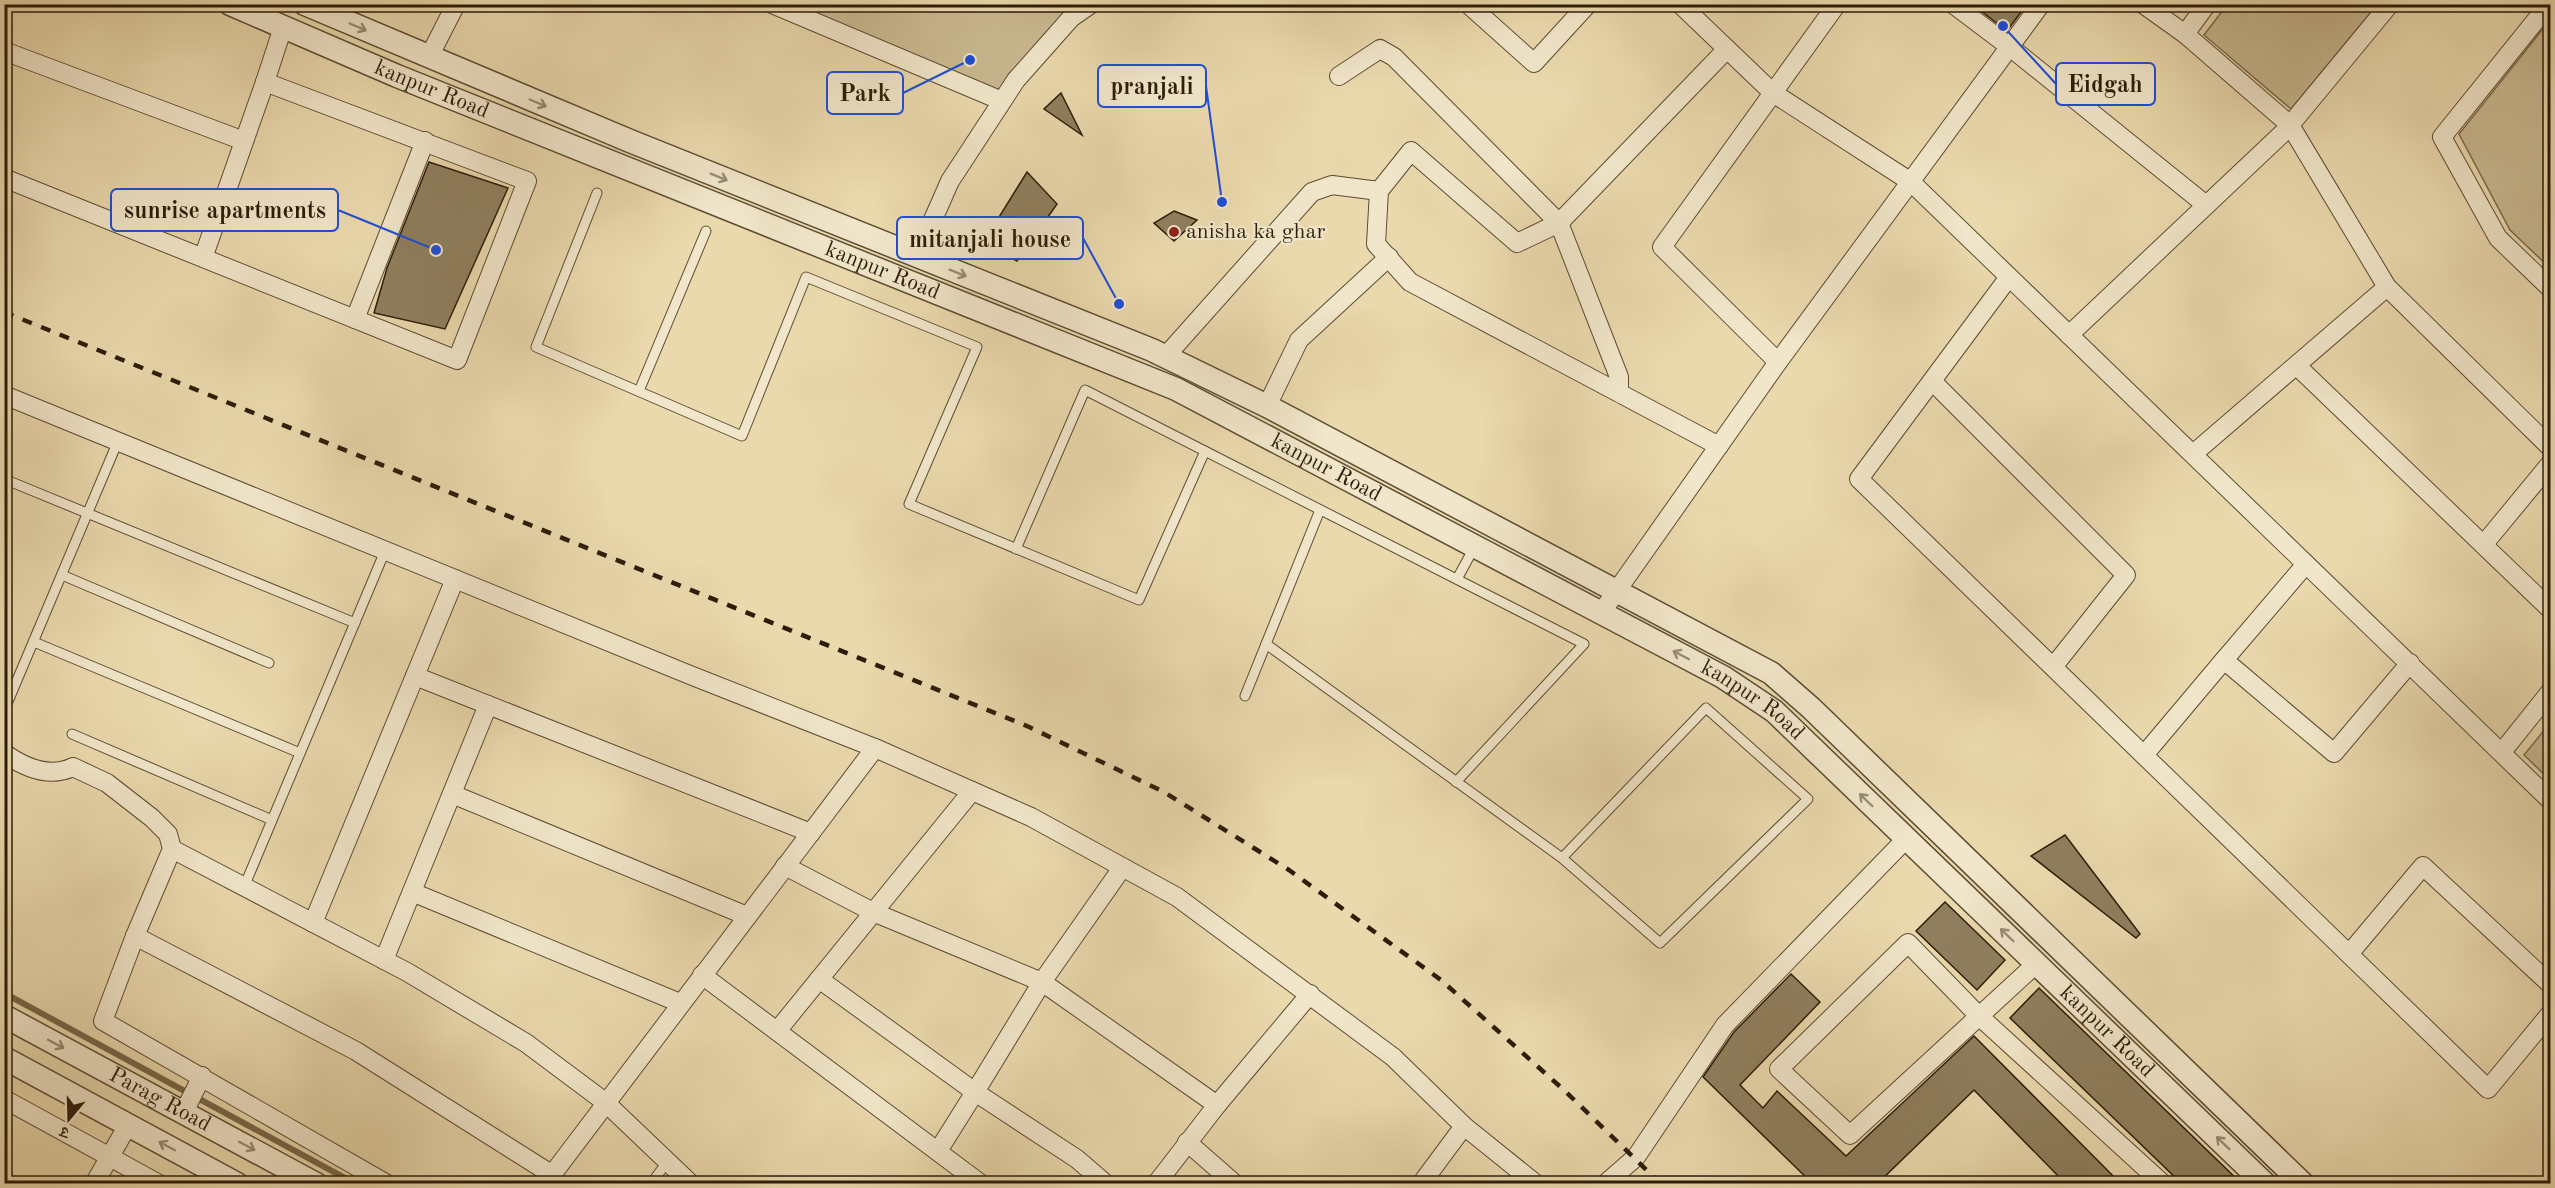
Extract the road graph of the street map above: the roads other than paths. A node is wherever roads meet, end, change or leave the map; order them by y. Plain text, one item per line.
1 (230, 4) edge
2 (304, 4) edge
3 (456, 4) edge
4 (772, 4) edge
5 (1091, 4) edge
6 (1468, 4) edge
7 (1588, 4) edge
8 (1680, 4) edge
9 (1837, 4) edge
10 (1953, 4) edge
11 (2041, 4) edge
12 (2143, 4) edge
13 (2207, 4) edge
14 (2390, 4) edge
15 (2549, 4) edge
16 (1066, 11) edge
17 (283, 27) junction
18 (2185, 34) junction
19 (2010, 47) junction
20 (1727, 49) junction
21 (4, 51) edge
22 (429, 57) junction
23 (1339, 76) dead end
24 (265, 81) junction
25 (1773, 93) junction
26 (1002, 101) junction
27 (2290, 125) junction
28 (244, 141) junction
29 (425, 141) junction
30 (4, 178) edge
31 (1911, 182) junction
32 (1379, 191) junction
33 (597, 193) dead end
34 (2206, 205) junction
35 (1559, 223) junction
36 (706, 231) dead end
37 (907, 252) junction
38 (1389, 257) junction
39 (203, 258) junction
40 (886, 272) junction
41 (2009, 277) junction
42 (2387, 287) junction
43 (2550, 288) edge
44 (1008, 293) junction
45 (997, 317) junction
46 (355, 319) junction
47 (2069, 335) junction
48 (1165, 357) junction
49 (1778, 362) junction
50 (2297, 366) junction
51 (1932, 381) junction
52 (639, 391) junction
53 (1619, 393) junction
54 (4, 394) edge
55 (1267, 406) junction
56 (118, 441) junction
57 (1719, 446) junction
58 (2550, 447) edge
59 (1205, 451) junction
60 (2193, 454) junction
61 (2550, 464) edge
62 (4, 479) edge
63 (1320, 510) junction
64 (88, 513) junction
65 (2484, 544) junction
66 (1475, 546) junction
67 (1016, 549) junction
68 (386, 551) junction
69 (2306, 564) junction
70 (62, 574) junction
71 (455, 579) junction
72 (1457, 579) junction
73 (1616, 591) junction
74 (2550, 609) edge
75 (1601, 613) junction
76 (355, 623) junction
77 (33, 642) junction
78 (1266, 644) junction
79 (2224, 660) junction
80 (269, 663) dead end
81 (2410, 663) junction
82 (2053, 667) junction
83 (415, 676) junction
84 (2550, 692) edge
85 (1245, 696) dead end
86 (488, 705) junction
87 (4, 711) edge
88 (72, 734) dead end
89 (875, 748) junction
90 (2502, 752) junction
91 (4, 753) edge
92 (300, 753) junction
93 (2145, 755) junction
94 (1456, 782) junction
95 (972, 791) junction
96 (452, 794) junction
97 (2550, 800) edge
98 (272, 820) junction
99 (810, 833) junction
100 (1906, 839) junction
101 (172, 849) junction
102 (1562, 858) junction
103 (785, 866) junction
104 (1122, 868) junction
105 (244, 887) junction
106 (412, 892) junction
107 (873, 912) junction
108 (747, 916) junction
109 (313, 923) junction
110 (135, 936) junction
111 (2349, 954) junction
112 (384, 960) junction
113 (2037, 963) junction
114 (702, 975) junction
115 (2089, 976) junction
116 (819, 979) junction
117 (1042, 982) junction
118 (2550, 984) edge
119 (2065, 993) junction
120 (1310, 994) junction
121 (680, 1003) junction
122 (1978, 1014) junction
123 (2550, 1014) edge
124 (4, 1016) edge
125 (777, 1031) junction
126 (4, 1058) edge
127 (202, 1076) junction
128 (975, 1092) junction
129 (4, 1100) edge
130 (605, 1102) junction
131 (1217, 1105) junction
132 (184, 1112) junction
133 (128, 1125) junction
134 (1464, 1126) junction
135 (1187, 1142) junction
136 (938, 1151) junction
137 (110, 1157) junction
138 (667, 1162) junction
139 (548, 1179) edge
140 (2264, 1183) edge
141 (94, 1184) edge
142 (159, 1184) edge
143 (237, 1184) edge
144 (316, 1184) edge
145 (387, 1184) edge
146 (651, 1184) edge
147 (691, 1184) edge
148 (981, 1184) edge
149 (1106, 1184) edge
150 (1156, 1184) edge
151 (1235, 1184) edge
152 (1421, 1184) edge
153 (1536, 1184) edge
154 (1605, 1184) edge
155 (2163, 1184) edge
156 (2303, 1184) edge

1 - 17 street, kanpur Road
2 -> 22 street
3 - 22 street
4 - 26 street
5 - 16 street
6 - 7 street
8 - 20 street
9 - 25 street
10 - 19 street
11 - 19 street
12 - 18 street
13 - 18 street
14 - 27 street
15 - 43 street
16 - 26 street
17 - 24 street
17 - 40 street, kanpur Road
18 - 27 street
19 - 31 street
19 - 34 street
20 - 25 street
20 - 35 street
21 - 28 street
22 -> 37 street
23 - 35 street
24 - 28 street
24 - 29 street
25 - 31 street
25 - 49 street
26 - 37 street
27 - 34 street
27 - 42 street
28 - 39 street
29 - 46 street
29 - 46 street
30 - 39 street
31 - 41 street
31 - 49 street
32 - 35 street
32 - 38 street
32 - 48 street
33 - 52 lane
34 - 47 street
35 - 53 street
36 - 52 lane
37 - 40 street
37 -> 44 street
38 - 53 street
38 - 55 street
39 - 46 street
40 - 45 street, kanpur Road
41 - 47 street
41 - 51 street
42 - 50 street
42 - 58 street
44 - 45 street
44 - 48 street
45 - 66 street, kanpur Road
47 - 60 street
48 - 55 street
49 - 57 street
50 - 60 street
50 - 65 street
51 - 82 street
51 - 82 street
52 - 67 lane
53 - 57 street
54 - 56 street
55 - 73 street
56 - 64 lane
56 - 68 street
57 - 73 street
59 - 63 lane
59 - 67 lane
59 - 67 lane
60 - 69 street
61 - 65 street
62 - 64 lane
63 - 72 lane
63 - 78 lane
64 - 70 lane
64 - 76 lane
65 - 74 street
66 - 72 lane
66 - 75 street, kanpur Road
68 - 71 street
68 - 76 lane
69 - 79 street
69 - 81 street
70 - 77 lane
70 - 80 lane
71 - 83 street
71 - 89 street
72 - 94 lane
73 - 75 street
73 - 115 street
100 -> 75 street, kanpur Road
76 - 92 lane
77 - 87 lane
77 - 92 lane
78 - 85 lane
78 - 94 lane
79 - 81 street
79 - 93 street
81 - 90 street
82 - 93 street
83 - 86 street
83 - 109 street
84 - 90 street
86 - 96 street
86 - 99 street
88 - 98 lane
89 - 95 street
89 - 99 street
90 - 97 street
91 - 101 street
92 - 98 lane
93 - 111 street
94 - 102 lane
95 - 104 street
95 - 107 street
96 - 106 street
96 - 108 street
98 - 105 lane
99 - 103 street
113 -> 100 street, kanpur Road
100 - 154 street
101 - 105 street
101 - 110 street
102 - 102 lane
103 - 107 street
103 - 108 street
104 - 117 street
104 - 120 street
105 - 109 street
106 - 112 street
106 - 121 street
107 - 116 street
107 - 117 street
108 - 114 street
109 - 112 street
110 - 127 street
110 - 139 street
111 - 118 street
111 - 123 street
112 - 130 street
113 - 119 street, kanpur Road
113 - 122 street
114 - 121 street
114 - 125 street
115 - 119 street
115 - 156 street
116 - 125 street
116 - 128 street
117 - 128 street
117 - 131 street
140 -> 119 street, kanpur Road
120 - 131 street
120 - 134 street
121 - 130 street
122 - 122 street
122 - 155 street
124 -> 132 street, Parag Road
125 - 136 street
126 - 133 street, Parag Road
127 - 132 street
127 - 145 street
128 - 136 street
128 - 149 street
129 - 137 street
130 - 138 street
130 - 139 street
131 - 135 street
132 -> 144 street, Parag Road
133 - 137 street
143 -> 133 street, Parag Road
134 - 152 street
134 - 153 street
135 - 150 street
135 - 151 street
136 - 148 street
137 - 141 street
137 - 142 street
138 - 146 lane
138 - 147 street

